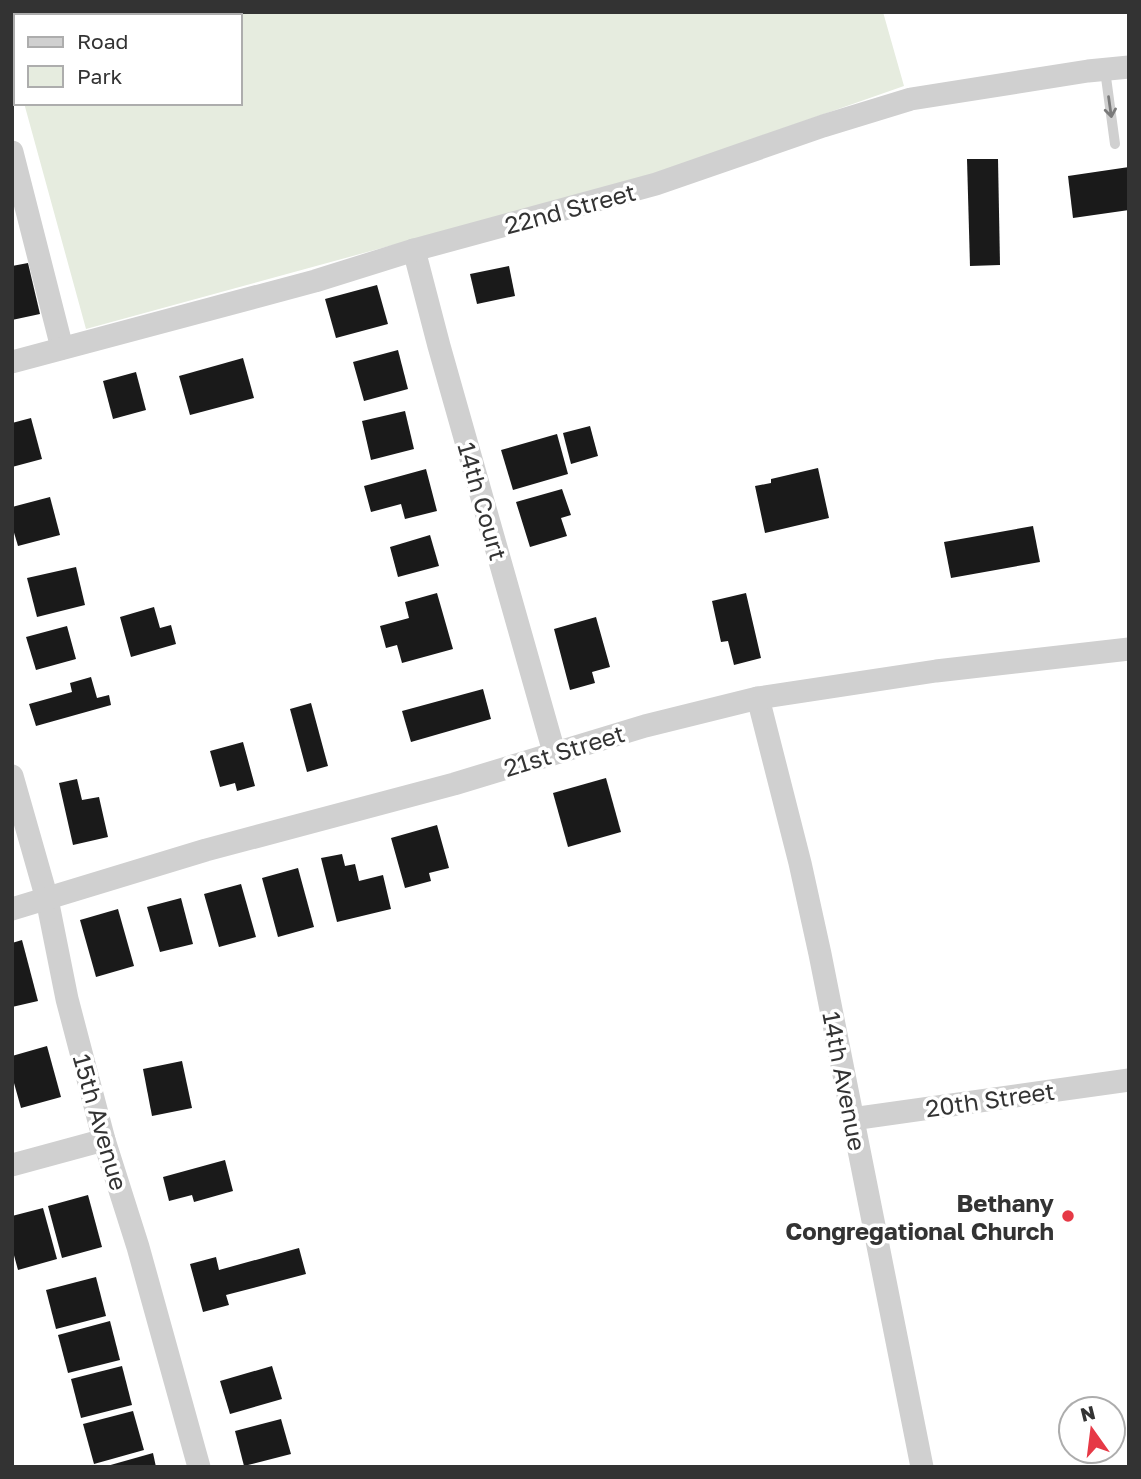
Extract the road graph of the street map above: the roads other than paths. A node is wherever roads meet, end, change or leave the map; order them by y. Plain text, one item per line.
1 (1129, 67) edge
2 (1105, 70) junction
3 (1115, 144) dead end
4 (12, 152) edge
5 (414, 250) junction
6 (62, 348) junction
7 (12, 362) edge
8 (1128, 651) edge
9 (758, 698) junction
10 (554, 752) junction
11 (12, 776) edge
12 (47, 899) junction
13 (12, 909) edge
14 (1129, 1080) edge
15 (852, 1119) junction
16 (104, 1140) junction
17 (12, 1166) edge
18 (199, 1467) edge
19 (922, 1467) edge

1 - 2 street, 22nd Street
2 -> 3 lane
2 - 5 street, 22nd Street
4 - 6 street
5 - 6 street, 22nd Street
5 - 10 street, 14th Court
6 - 7 street, 22nd Street
8 - 9 street, 21st Street
9 - 10 street, 21st Street
9 - 15 street, 14th Avenue
10 - 12 street, 21st Street
11 - 12 street, 15th Avenue
12 - 13 street, 21st Street
12 - 16 street, 15th Avenue
14 - 15 street, 20th Street
15 - 19 street, 14th Avenue
16 - 17 street
16 - 18 street, 15th Avenue

